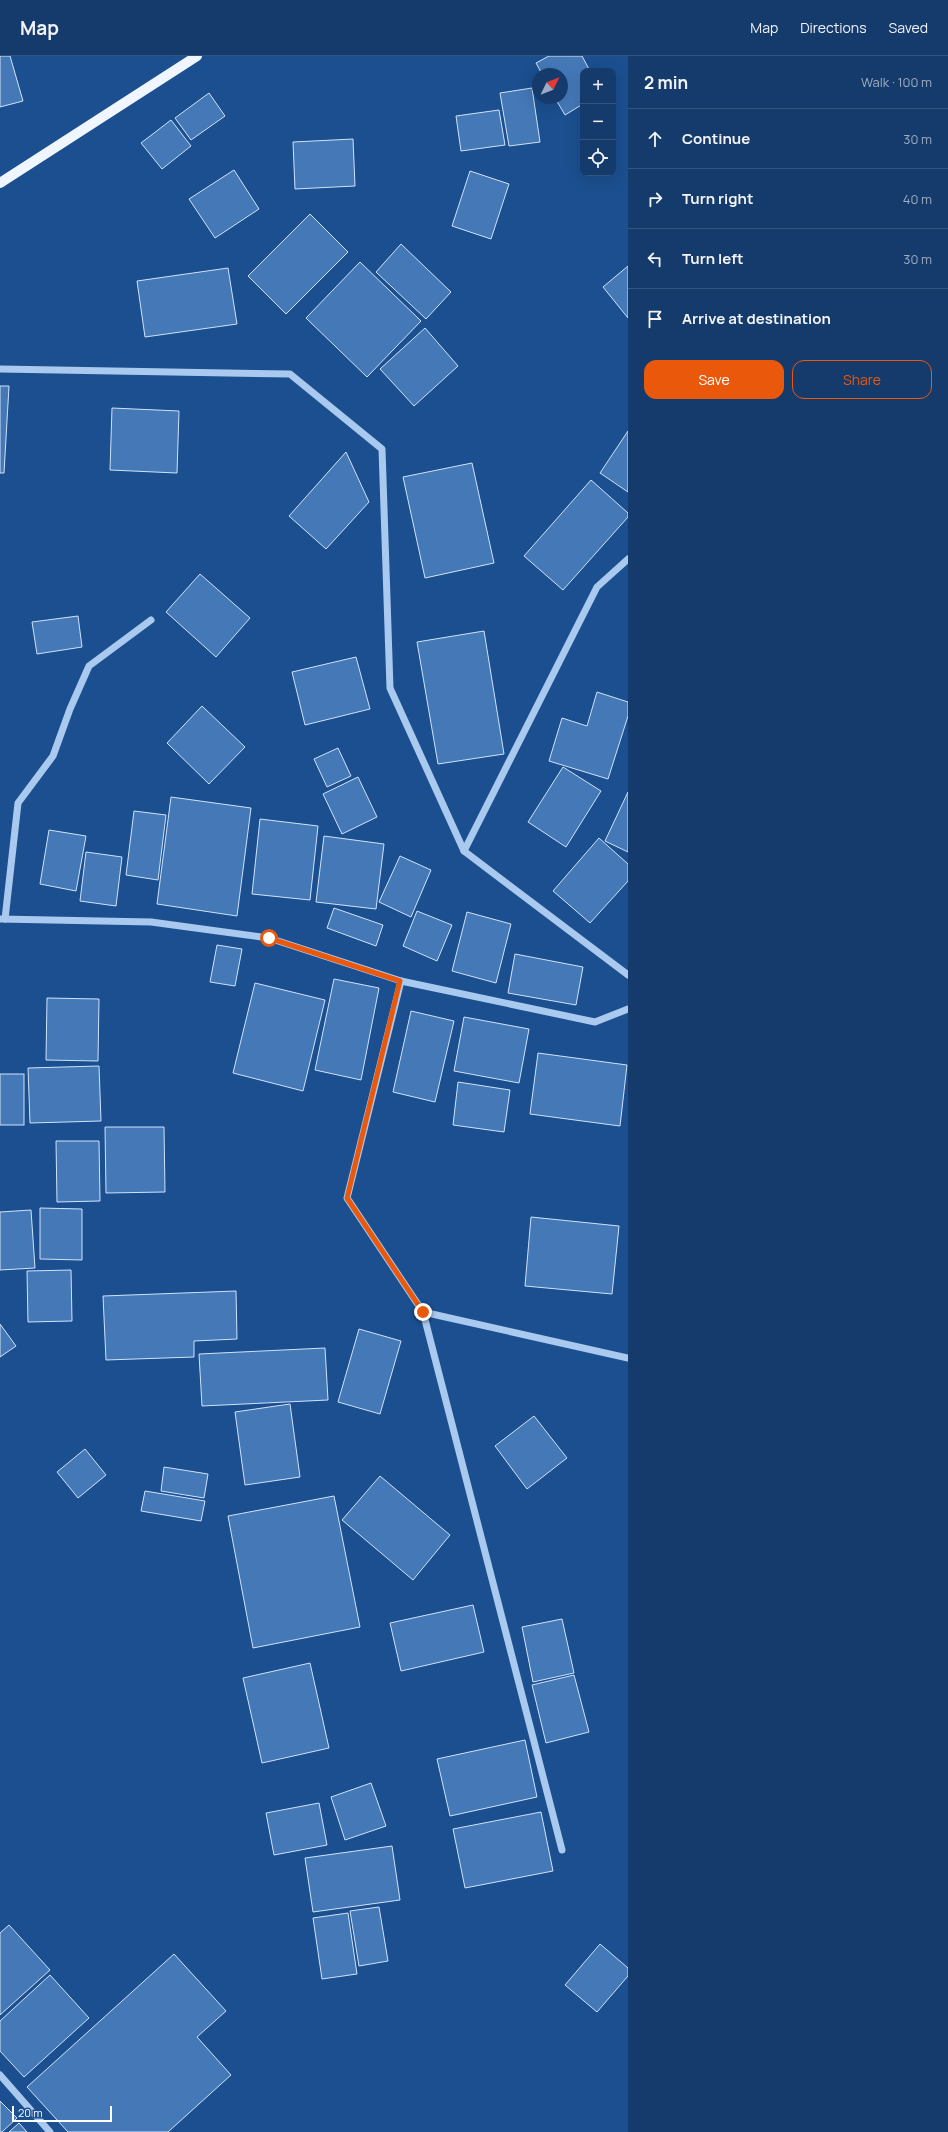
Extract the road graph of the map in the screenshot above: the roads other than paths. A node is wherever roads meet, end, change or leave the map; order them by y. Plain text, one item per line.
1 (197, 56) edge
2 (0, 183) edge
3 (0, 369) edge
4 (628, 559) edge
5 (151, 620) dead end
6 (464, 852) junction
7 (3, 919) edge
8 (628, 975) edge
9 (400, 981) junction
10 (628, 1009) edge
11 (423, 1312) junction
12 (628, 1358) edge
13 (562, 1850) dead end
14 (0, 2075) edge
15 (50, 2132) edge

1 - 2 main road
3 - 6 street
4 - 6 street
5 - 7 street
6 - 8 street
7 - 9 street
9 - 10 street
9 - 11 street
11 - 12 street
11 - 13 street
14 - 15 street

